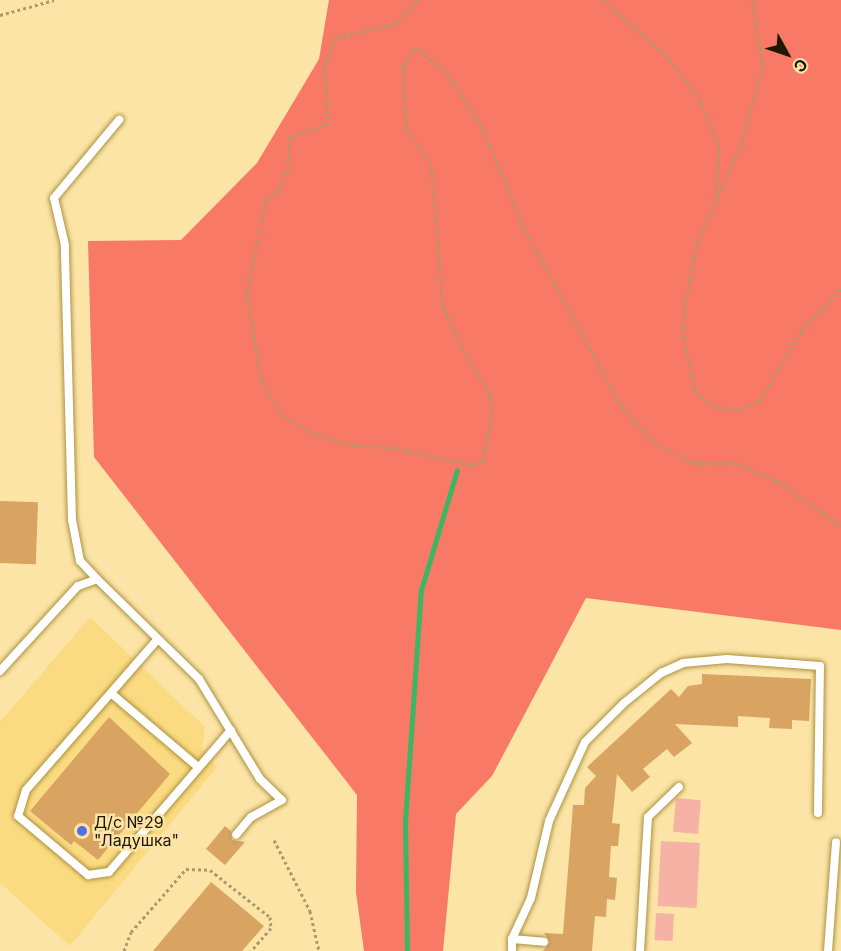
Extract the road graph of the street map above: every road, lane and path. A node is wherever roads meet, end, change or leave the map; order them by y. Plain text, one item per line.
1 (54, 0) edge
2 (418, 0) edge
3 (603, 0) edge
4 (753, 0) edge
5 (0, 15) edge
6 (119, 120) dead end
7 (716, 199) junction
8 (841, 288) edge
9 (841, 526) edge
10 (97, 579) junction
11 (157, 640) junction
12 (0, 671) edge
13 (112, 694) junction
14 (231, 730) junction
15 (198, 767) junction
16 (679, 787) dead end
17 (818, 813) dead end
18 (236, 835) dead end
19 (274, 840) dead end
20 (836, 842) dead end
21 (512, 939) junction
22 (543, 942) dead end
23 (124, 951) edge
24 (251, 951) edge
25 (319, 951) edge
26 (512, 951) edge
27 (640, 951) edge
28 (828, 951) edge

1 - 5 path
2 - 9 path
3 - 7 path
4 - 7 path
6 - 10 lane
7 - 8 path
10 - 11 lane
10 - 12 lane
11 - 13 lane
11 - 14 lane
13 - 15 lane
13 - 15 lane
14 - 15 lane
14 - 18 lane
16 - 27 lane
17 - 21 lane
19 - 25 path
20 - 28 lane
21 - 22 lane
21 - 26 lane
23 - 24 path

